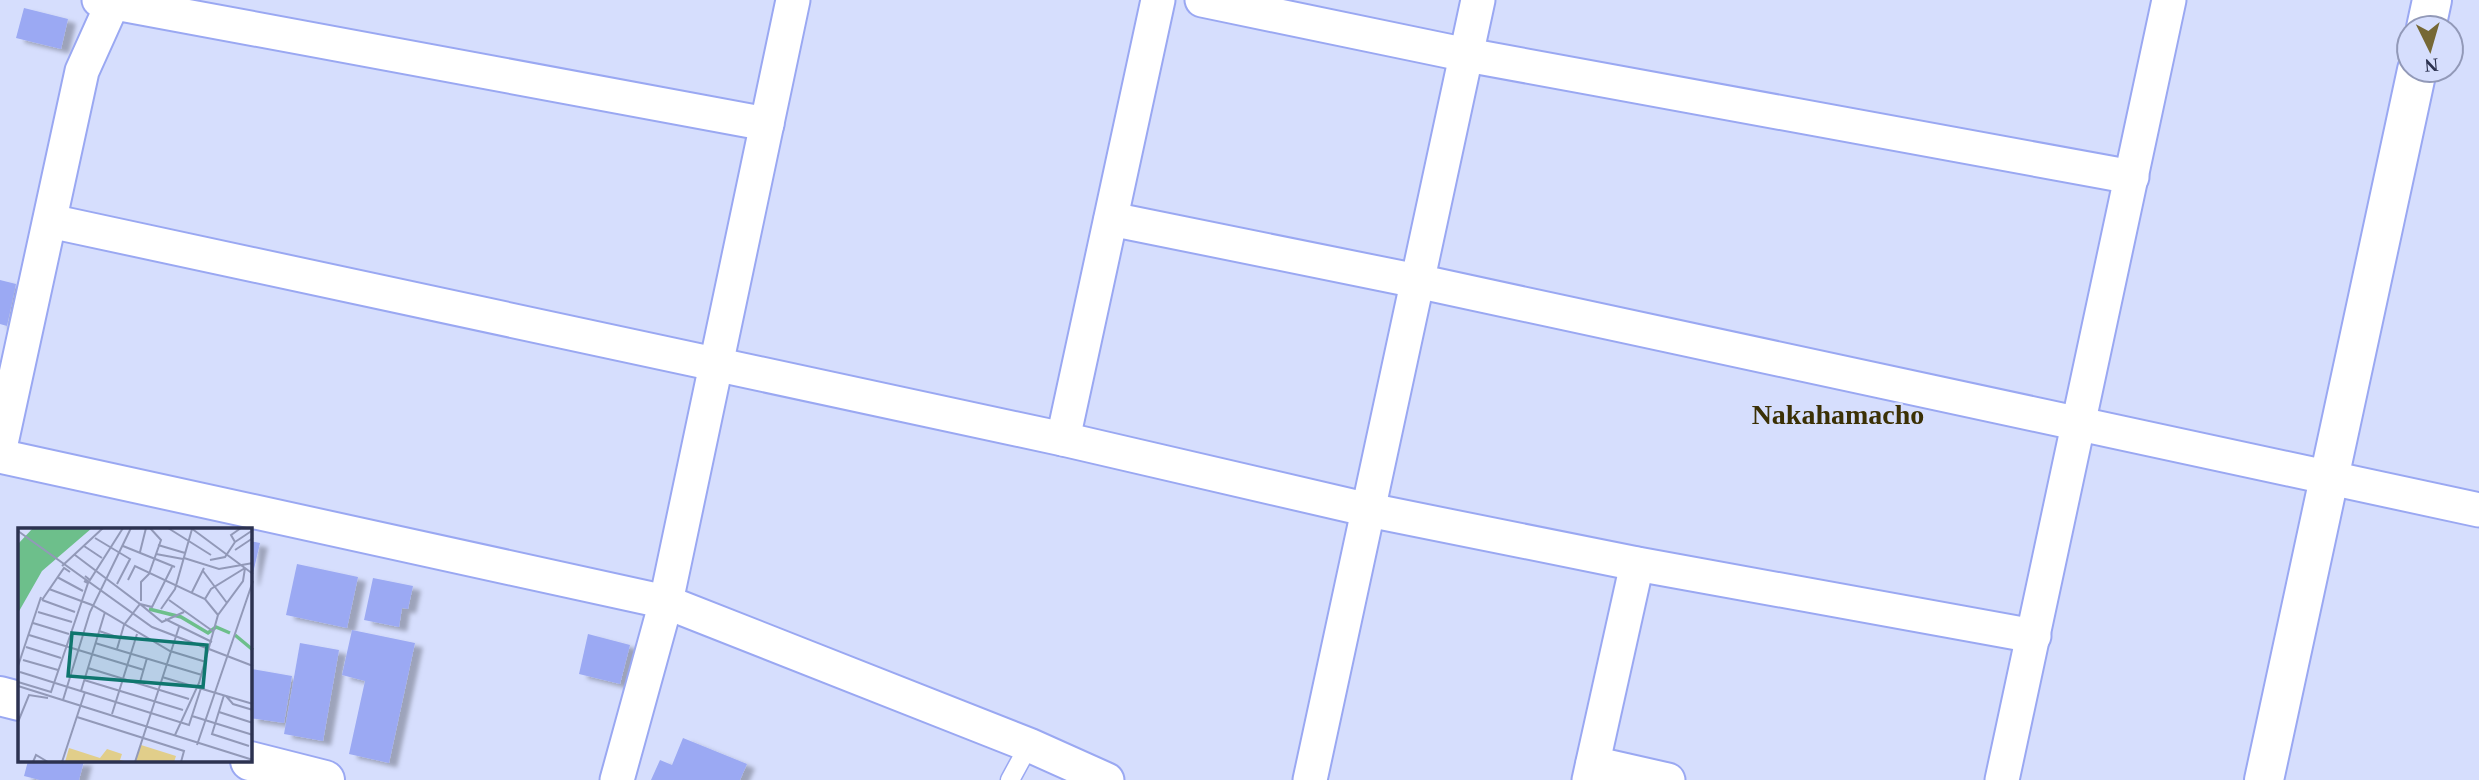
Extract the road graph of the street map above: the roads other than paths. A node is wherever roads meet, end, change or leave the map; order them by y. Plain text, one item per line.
1 (793, 0) edge
2 (1158, 0) edge
3 (1202, 0) edge
4 (1478, 0) edge
5 (2169, 0) edge
6 (108, 1) edge
7 (1467, 55) junction
8 (2414, 84) edge
9 (767, 124) junction
10 (2132, 177) junction
11 (1111, 219) junction
12 (50, 221) junction
13 (1417, 281) junction
14 (716, 366) junction
15 (2077, 422) junction
16 (1063, 439) junction
17 (0, 448) edge
18 (0, 456) edge
19 (2331, 476) junction
20 (1369, 510) junction
21 (2479, 510) edge
22 (1637, 564) junction
23 (666, 602) junction
24 (2034, 636) junction
25 (0, 696) edge
26 (18, 701) edge
27 (1029, 745) junction
28 (252, 762) edge
29 (1591, 772) edge
30 (325, 780) edge
31 (617, 780) edge
32 (1010, 780) edge
33 (1107, 780) edge
34 (1310, 780) edge
35 (1668, 780) edge
36 (2002, 780) edge
37 (2264, 780) edge

1 - 9 street
2 - 11 street
3 - 7 street
4 - 7 street
5 - 10 street
6 - 9 street
6 - 12 street
7 - 10 street
7 - 13 street
8 - 19 street
9 - 14 street
10 - 15 street
11 - 13 street
11 - 16 street
12 - 14 street
12 - 17 street
13 - 15 street
13 - 20 street
14 - 16 street
14 - 23 street
15 - 19 street
15 - 24 street
16 - 20 street
18 - 23 street
19 - 21 street
19 - 37 street
20 - 22 street
20 - 34 street
22 - 24 street
22 - 29 street
23 - 27 street
23 - 31 street
24 - 36 street
25 - 26 street
27 - 32 lane
27 - 33 street
28 - 30 street
29 - 35 street

